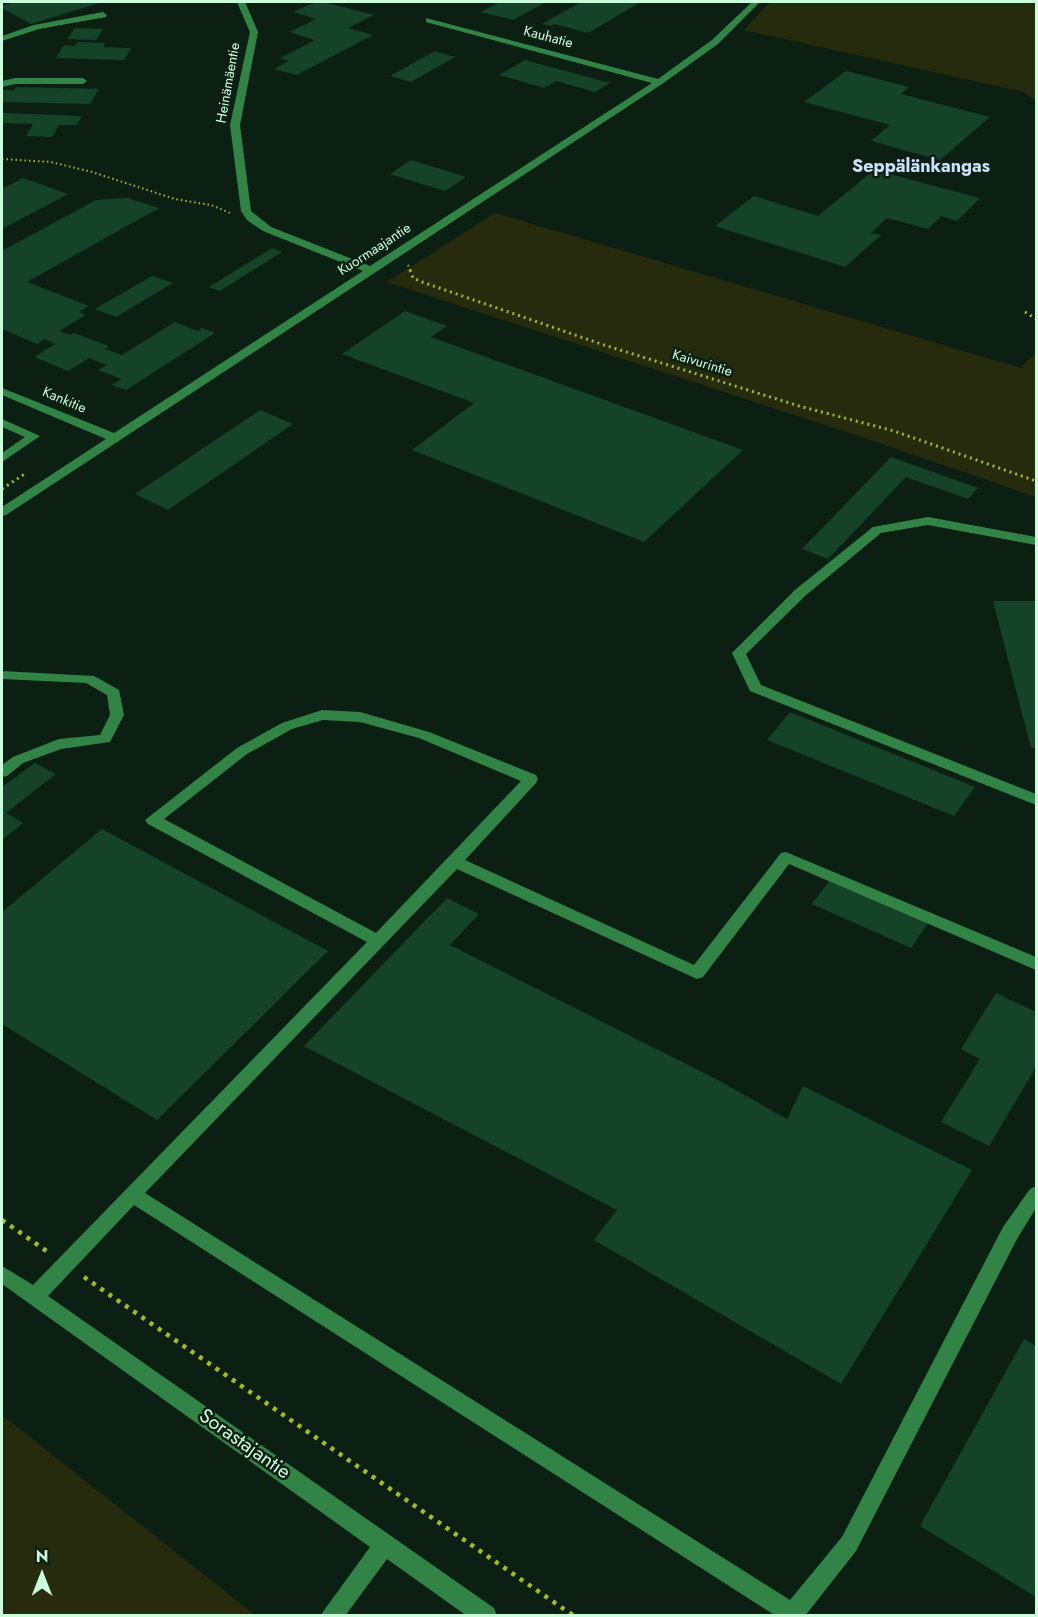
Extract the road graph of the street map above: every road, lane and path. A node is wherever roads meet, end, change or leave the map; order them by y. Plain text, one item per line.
1 (242, 2) edge
2 (756, 2) edge
3 (103, 15) dead end
4 (429, 20) dead end
5 (2, 39) edge
6 (83, 81) dead end
7 (659, 82) junction
8 (2, 84) edge
9 (2, 159) edge
10 (246, 211) junction
11 (391, 258) junction
12 (372, 271) junction
13 (1025, 312) dead end
14 (1036, 319) edge
15 (2, 391) edge
16 (2, 423) edge
17 (115, 438) junction
18 (2, 458) edge
19 (1036, 481) edge
20 (2, 512) edge
21 (1036, 541) edge
22 (2, 675) edge
23 (2, 772) edge
24 (1036, 800) edge
25 (454, 862) junction
26 (378, 941) junction
27 (1036, 964) edge
28 (132, 1194) junction
29 (1036, 1194) edge
30 (2, 1220) edge
31 (66, 1265) junction
32 (2, 1274) edge
33 (34, 1298) junction
34 (385, 1544) junction
35 (791, 1614) edge
36 (331, 1616) edge
37 (486, 1616) edge
38 (574, 1616) edge

1 - 10 street, Heinämäentie
2 - 7 street, Kuormaajantie
3 - 5 street
4 - 7 street, Kauhatie
6 - 8 street
7 - 11 street, Kuormaajantie
9 - 10 path
10 - 12 street
11 - 12 street, Kuormaajantie
11 - 19 path, Kaivurintie
12 - 17 street, Kuormaajantie
13 - 14 path
15 - 17 street, Kankitie
16 - 18 street
17 - 20 street, Kuormaajantie
21 - 24 street
22 - 23 street
25 - 26 street
25 - 26 street
25 - 27 street
26 - 28 street
28 - 31 street
28 - 35 street
29 - 35 street
30 - 31 path
31 - 33 street
31 - 38 path
32 - 33 street, Sorastajantie
33 - 34 street, Sorastajantie
34 - 36 street
34 - 37 street, Sorastajantie

